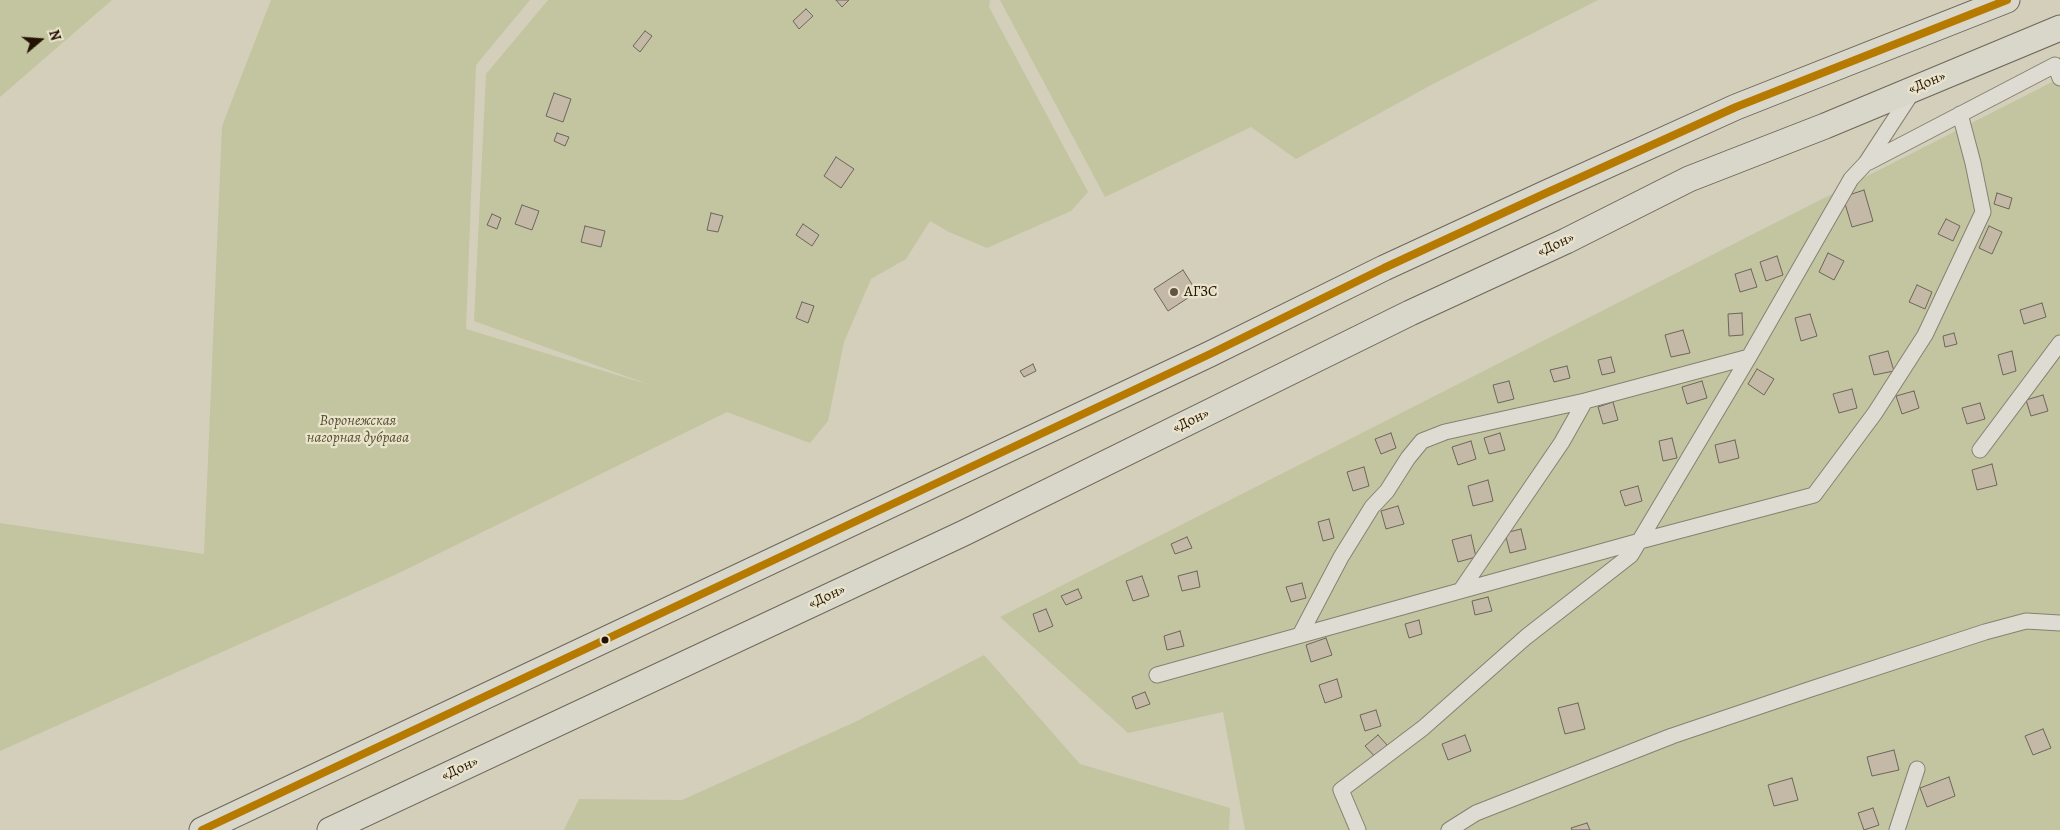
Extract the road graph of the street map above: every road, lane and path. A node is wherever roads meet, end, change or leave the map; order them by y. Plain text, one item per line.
1 (2007, 0) edge
2 (2060, 28) edge
3 (2060, 78) edge
4 (1916, 87) junction
5 (1960, 114) junction
6 (1866, 163) junction
7 (2060, 343) edge
8 (1749, 357) junction
9 (1585, 401) junction
10 (1980, 450) dead end
11 (1640, 541) junction
12 (1461, 590) junction
13 (2060, 623) edge
14 (1300, 635) junction
15 (1157, 675) dead end
16 (1917, 769) dead end
17 (202, 830) edge
18 (330, 830) edge
19 (1358, 830) edge
20 (1449, 830) edge
21 (1897, 830) edge

1 - 17 highway
2 - 4 highway, «Дон»
3 - 5 street
4 - 6 street
4 - 18 highway, «Дон»
5 - 6 street
5 - 11 street
6 - 8 street
7 - 10 street
8 - 9 street
8 - 11 street
9 - 12 street
9 - 14 street
11 - 12 street
11 - 19 street
12 - 14 street
13 - 20 street
14 - 15 street
16 - 21 street

